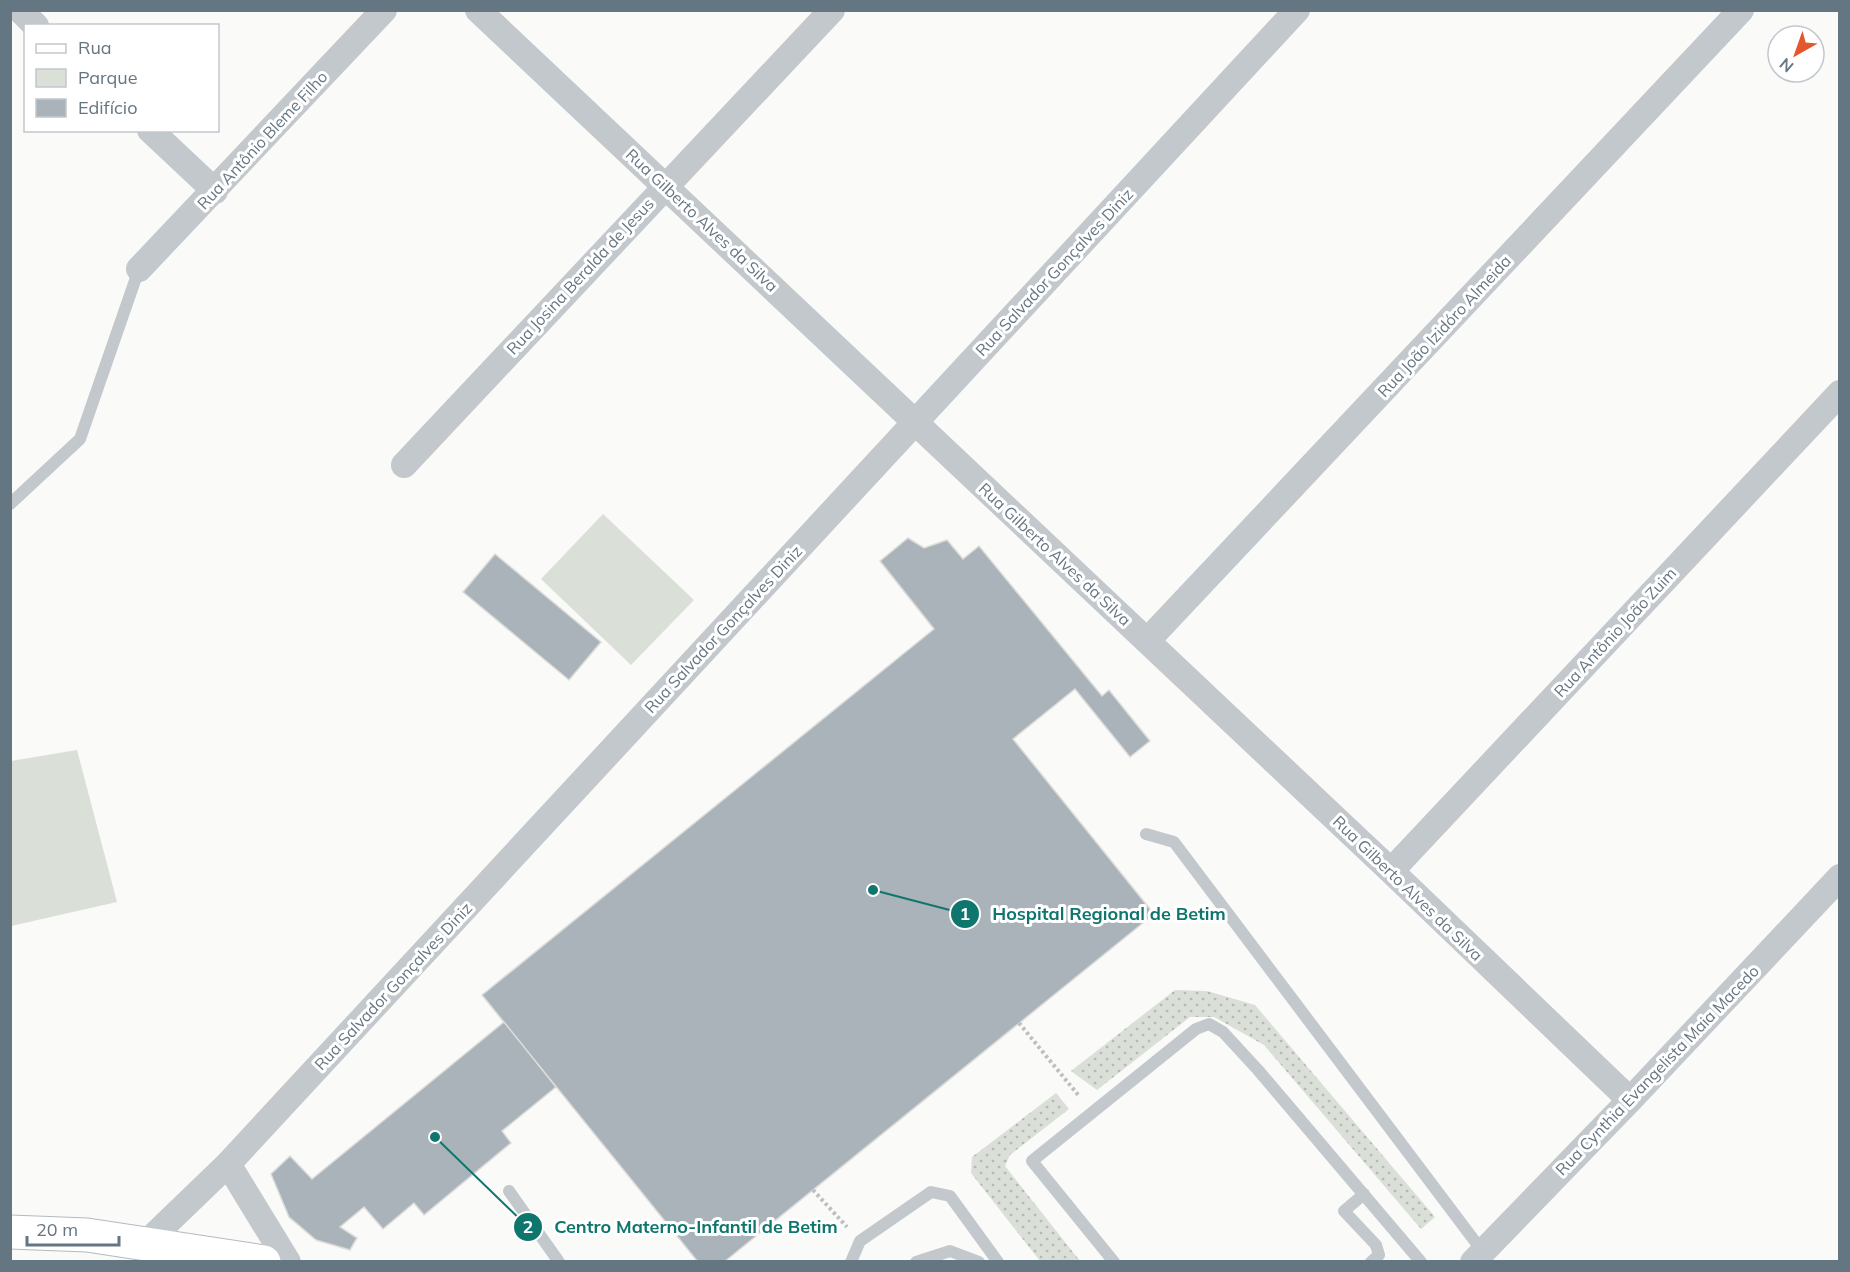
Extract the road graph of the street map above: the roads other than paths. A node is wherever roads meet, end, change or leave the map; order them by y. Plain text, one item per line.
1 (20, 10) edge
2 (384, 10) edge
3 (478, 10) edge
4 (832, 10) edge
5 (1297, 10) edge
6 (1741, 10) edge
7 (34, 24) edge
8 (152, 132) edge
9 (665, 186) junction
10 (215, 191) junction
11 (139, 269) joint
12 (1839, 393) edge
13 (915, 422) junction
14 (404, 465) dead end
15 (10, 504) edge
16 (1147, 641) junction
17 (1146, 834) dead end
18 (1391, 871) junction
19 (1839, 877) edge
20 (1630, 1100) junction
21 (228, 1164) junction
22 (509, 1191) dead end
23 (1364, 1194) junction
24 (10, 1232) edge
25 (145, 1244) junction
26 (1478, 1257) edge
27 (264, 1262) edge
28 (288, 1262) edge
29 (559, 1262) edge
30 (851, 1262) edge
31 (916, 1262) edge
32 (979, 1262) edge
33 (998, 1262) edge
34 (1114, 1262) edge
35 (1371, 1262) edge
36 (1421, 1262) edge

1 - 7 street
2 - 10 street, Rua Antônio Bleme Filho
3 - 9 street, Rua Gilberto Alves da Silva
4 - 9 street, Rua Josina Beralda de Jesus
5 - 13 street, Rua Salvador Gonçalves Diniz
6 - 16 street, Rua João Izidóro Almeida
8 - 10 street
9 - 13 street, Rua Gilberto Alves da Silva
9 - 14 street, Rua Josina Beralda de Jesus
10 - 11 street, Rua Antônio Bleme Filho
11 - 15 lane
12 - 18 street, Rua Antônio João Zuim
13 - 16 street, Rua Gilberto Alves da Silva
13 - 21 street, Rua Salvador Gonçalves Diniz
16 - 18 street, Rua Gilberto Alves da Silva
17 - 26 lane
18 - 20 street, Rua Gilberto Alves da Silva
19 - 20 street, Rua Cynthia Evangelista Maia Macedo
20 - 26 street, Rua Cynthia Evangelista Maia Macedo
21 - 25 street, Rua Salvador Gonçalves Diniz
21 - 28 street
22 - 29 lane
23 - 34 lane
23 - 35 lane
23 - 36 lane
24 - 25 main road
25 - 27 main road
30 - 33 lane
31 - 32 lane

